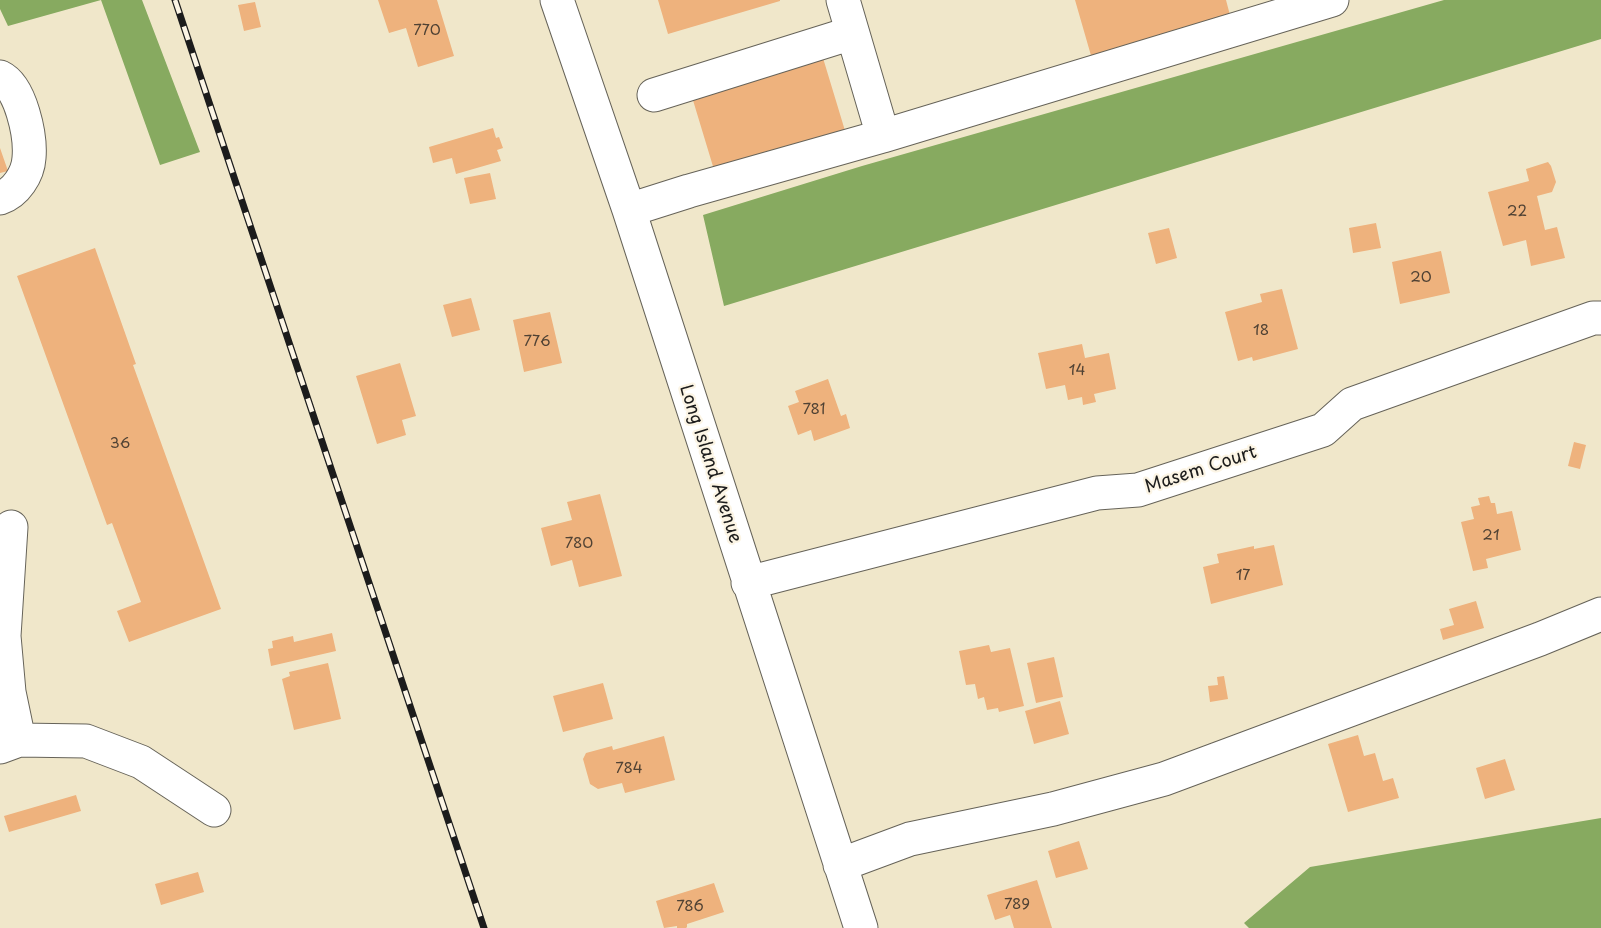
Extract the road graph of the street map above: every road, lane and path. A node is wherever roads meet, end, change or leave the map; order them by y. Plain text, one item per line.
1 (557, 0) edge
2 (843, 0) edge
3 (1332, 0) edge
4 (1292, 6) edge
5 (852, 33) junction
6 (0, 77) edge
7 (654, 95) dead end
8 (883, 136) junction
9 (0, 198) edge
10 (629, 210) junction
11 (1601, 318) edge
12 (11, 527) dead end
13 (748, 583) junction
14 (1601, 614) edge
15 (10, 743) edge
16 (214, 810) dead end
17 (840, 866) junction
18 (861, 928) edge

1 - 10 street, Long Island Avenue
2 - 5 street
3 - 4 street
4 - 8 street
5 - 7 street
5 - 8 street
6 - 9 street
8 - 10 street
10 - 13 street, Long Island Avenue
11 - 13 street, Masem Court
12 - 15 street
13 - 17 street, Long Island Avenue
14 - 17 street
15 - 16 street
17 - 18 street, Long Island Avenue

